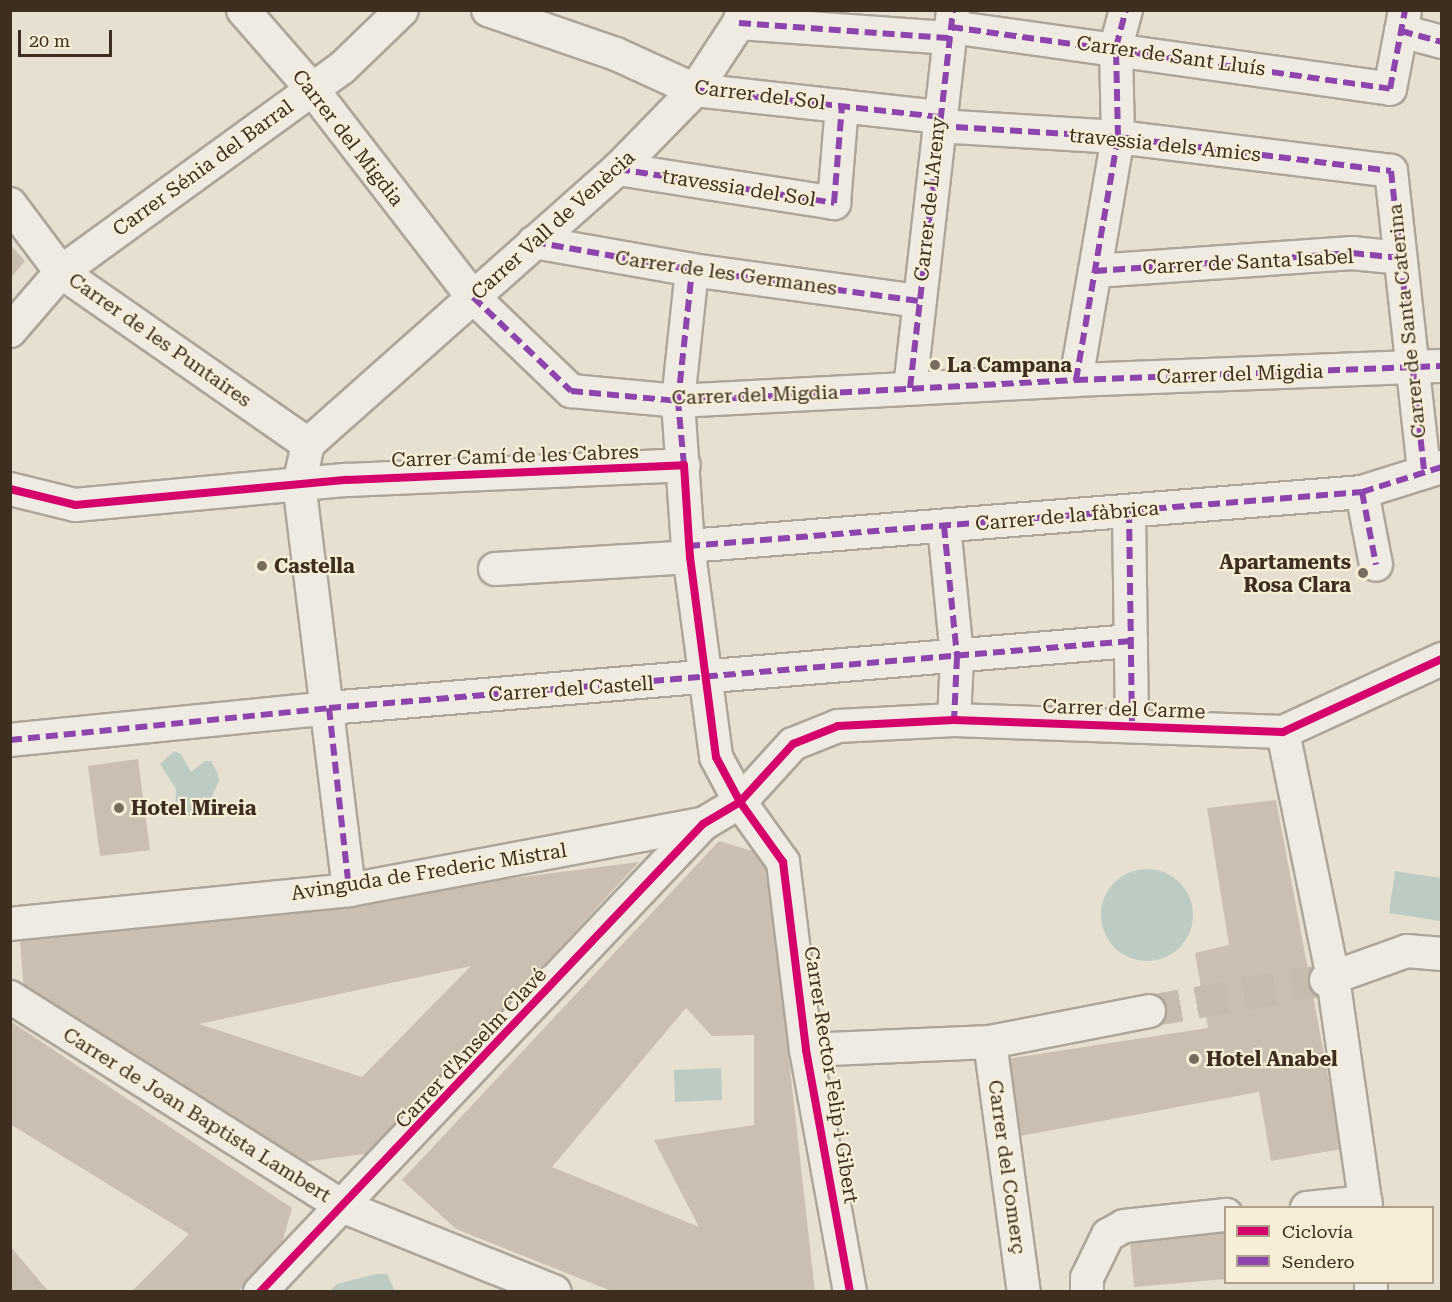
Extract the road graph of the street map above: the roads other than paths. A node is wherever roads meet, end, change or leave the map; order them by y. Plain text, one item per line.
1 (243, 10) edge
2 (402, 10) edge
3 (488, 10) edge
4 (1126, 10) edge
5 (741, 17) edge
6 (1403, 21) edge
7 (951, 25) edge
8 (1442, 42) edge
9 (1116, 47) junction
10 (312, 89) junction
11 (695, 90) junction
12 (842, 106) junction
13 (938, 121) junction
14 (1118, 137) junction
15 (618, 169) junction
16 (1391, 171) joint
17 (10, 204) edge
18 (534, 242) junction
19 (1400, 258) junction
20 (692, 270) junction
21 (1095, 271) junction
22 (61, 272) junction
23 (473, 297) junction
24 (919, 301) junction
25 (10, 331) edge
26 (1426, 367) edge
27 (1076, 380) junction
28 (910, 388) junction
29 (678, 401) junction
30 (308, 444) junction
31 (684, 465) junction
32 (1432, 470) edge
33 (10, 489) edge
34 (1362, 492) junction
35 (300, 496) junction
36 (1129, 511) junction
37 (944, 526) junction
38 (689, 552) junction
39 (1376, 566) dead end
40 (495, 569) dead end
41 (1131, 640) junction
42 (957, 657) junction
43 (1442, 659) edge
44 (706, 678) junction
45 (329, 708) junction
46 (954, 720) junction
47 (1132, 724) junction
48 (1283, 732) junction
49 (10, 740) edge
50 (740, 802) junction
51 (703, 824) junction
52 (349, 890) junction
53 (10, 924) edge
54 (1442, 954) edge
55 (1330, 979) junction
56 (10, 997) edge
57 (1149, 1011) tunnel mouth
58 (990, 1042) junction
59 (806, 1050) junction
60 (1366, 1205) edge
61 (1346, 1206) edge
62 (344, 1207) junction
63 (1224, 1215) edge
64 (260, 1292) edge
65 (555, 1292) edge
66 (850, 1292) edge
67 (1024, 1292) edge
68 (1087, 1292) edge

1 - 10 street, Carrer del Migdia
2 - 10 street, Carrer Sénia del Barral
3 - 11 street, Carrer del Sol
4 - 9 street
5 - 7 street, Carrer de Sant Lluís
5 - 11 street, Carrer Vall de Venècia
6 - 8 street
6 - 9 street, Carrer de Sant Lluís
7 - 9 street, Carrer de Sant Lluís
7 - 13 street, Carrer de L'Areny
9 - 14 street
10 - 22 street, Carrer Sénia del Barral
10 - 23 street, Carrer del Migdia
11 - 12 street, Carrer del Sol
11 - 15 street, Carrer Vall de Venècia
12 - 13 street, Carrer del Sol
12 - 15 street, travessia del Sol
13 - 14 street, travessia dels Amics
13 - 24 street, Carrer de L'Areny
14 - 16 street, travessia dels Amics
14 - 21 street
15 - 18 street, Carrer Vall de Venècia
16 - 19 street, Carrer de Santa Caterina
17 - 22 street, Carrer de les Puntaires
18 - 20 street, Carrer de les Germanes
18 - 23 street, Carrer Vall de Venècia
19 - 21 street, Carrer de Santa Isabel
19 - 26 street, Carrer de Santa Caterina
20 - 24 street, Carrer de les Germanes
20 - 29 street
21 - 27 street
22 - 25 street, Carrer Sénia del Barral
22 - 30 street, Carrer de les Puntaires
23 - 29 street, Carrer del Migdia
23 - 30 street, Carrer Vall de Venècia
24 - 28 street, Carrer de L'Areny
26 - 27 street, Carrer del Migdia
26 - 32 street, Carrer de Santa Caterina
27 - 28 street, Carrer del Migdia
28 - 29 street, Carrer del Migdia
29 - 31 street
30 - 35 street
31 - 35 street, Carrer Camí de les Cabres
31 - 38 street
32 - 34 street, Carrer de la fàbrica
33 - 35 street, Carrer Camí de les Cabres
34 - 36 street, Carrer de la fàbrica
34 - 39 street
35 - 45 street
36 - 37 street, Carrer de la fàbrica
36 - 41 street
37 - 38 street, Carrer de la fàbrica
37 - 42 street
38 - 40 street, Carrer de la fàbrica
38 - 44 street
41 - 42 street, Carrer del Castell
41 - 47 street
42 - 44 street, Carrer del Castell
42 - 46 street
43 - 48 street, Carrer del Carme
44 - 45 street, Carrer del Castell
44 - 50 street
45 - 49 street, Carrer del Castell
45 - 52 street
46 - 47 street, Carrer del Carme
46 - 50 street, Carrer del Carme
47 - 48 street, Carrer del Carme
48 - 55 street
50 - 51 street
50 - 59 street, Carrer Rector Felip i Gibert
51 - 52 street, Avinguda de Frederic Mistral
51 - 62 street, Carrer d'Anselm Clavé
52 - 53 street, Avinguda de Frederic Mistral
54 - 55 street
55 - 60 street
56 - 62 street, Carrer de Joan Baptista Lambert
57 - 58 street
58 - 59 street
58 - 67 street, Carrer del Comerç
59 - 66 street, Carrer Rector Felip i Gibert
60 - 61 street
62 - 64 street, Carrer d'Anselm Clavé
62 - 65 street, Carrer de Joan Baptista Lambert
63 - 68 street

